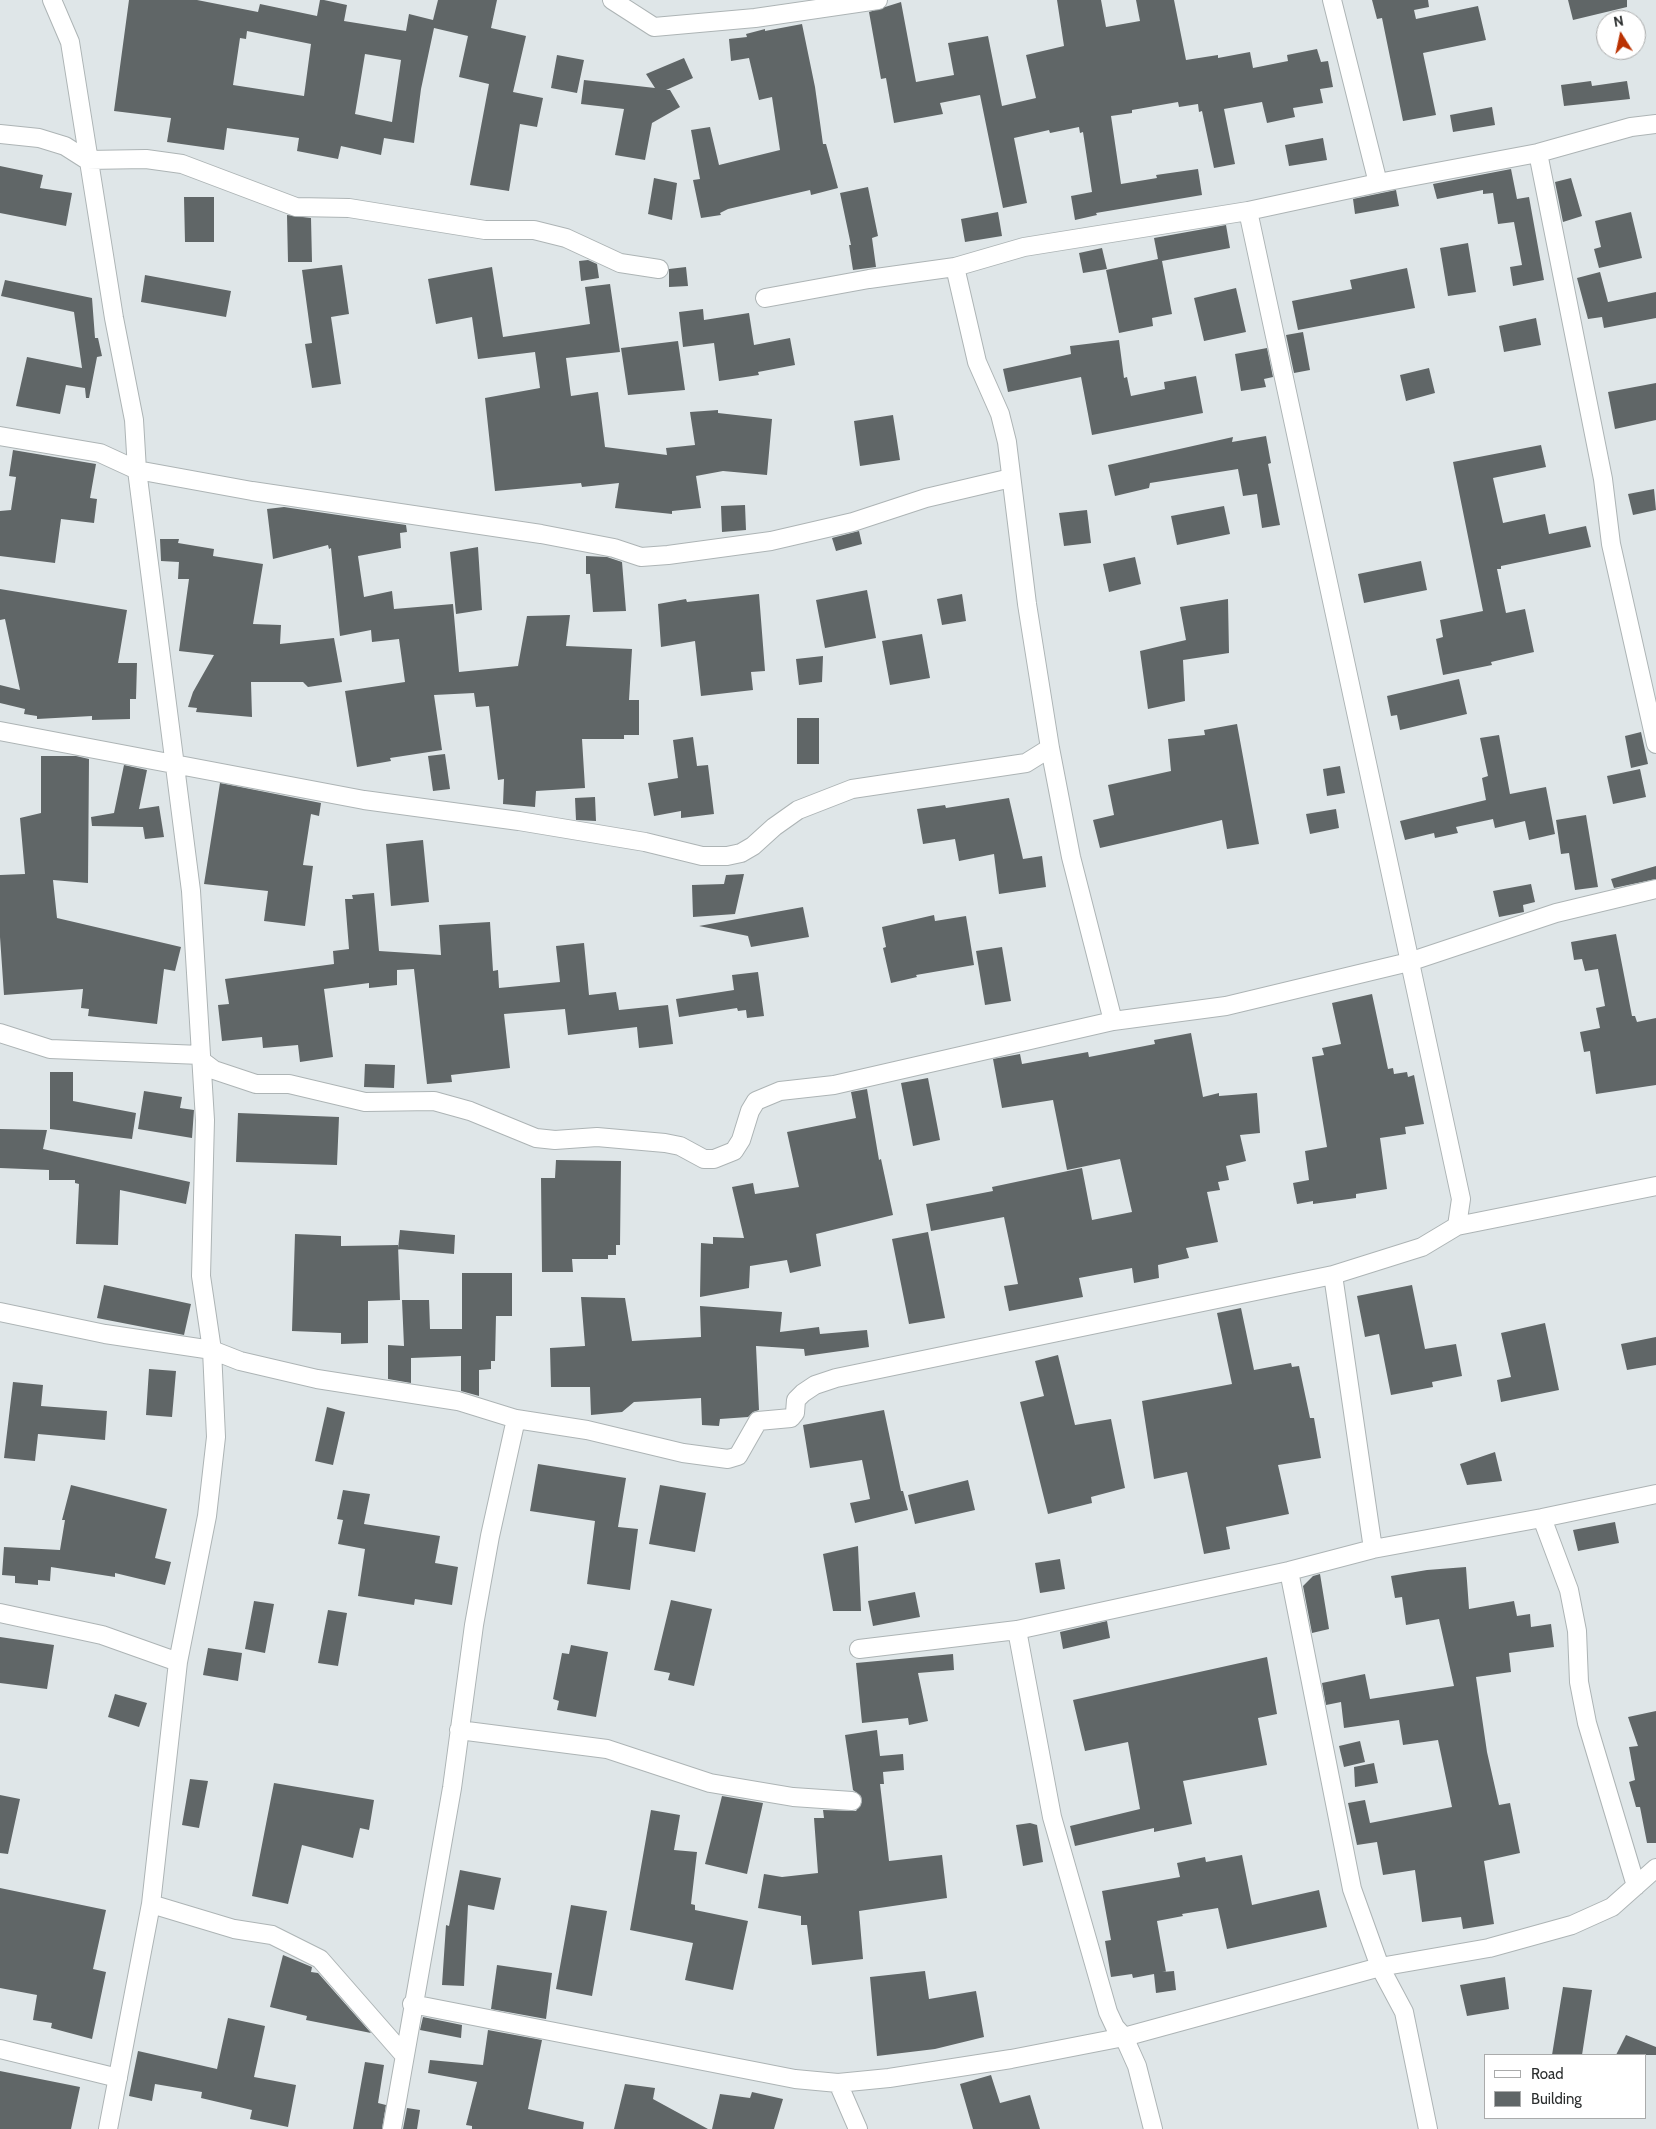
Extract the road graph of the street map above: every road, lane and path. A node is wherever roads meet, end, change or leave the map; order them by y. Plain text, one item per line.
1 (52, 0) edge
2 (612, 0) edge
3 (878, 0) edge
4 (1332, 0) edge
5 (1656, 124) edge
6 (0, 134) edge
7 (1538, 154) junction
8 (87, 160) junction
9 (1378, 183) junction
10 (1248, 211) junction
11 (955, 268) junction
12 (659, 269) dead end
13 (765, 298) dead end
14 (0, 436) edge
15 (137, 470) junction
16 (1011, 478) junction
17 (0, 731) edge
18 (1656, 744) edge
19 (1050, 748) junction
20 (175, 763) junction
21 (1026, 763) junction
22 (1056, 778) junction
23 (1656, 889) edge
24 (1409, 962) junction
25 (1113, 1021) junction
26 (0, 1033) edge
27 (202, 1058) junction
28 (1656, 1186) edge
29 (1457, 1226) junction
30 (1332, 1275) junction
31 (0, 1312) edge
32 (212, 1350) junction
33 (516, 1419) junction
34 (1656, 1494) edge
35 (1542, 1518) junction
36 (1373, 1549) junction
37 (1289, 1571) junction
38 (0, 1613) edge
39 (1017, 1630) junction
40 (859, 1649) dead end
41 (178, 1662) junction
42 (459, 1730) junction
43 (852, 1800) dead end
44 (1656, 1868) edge
45 (1636, 1886) junction
46 (151, 1904) junction
47 (1380, 1967) junction
48 (412, 2004) junction
49 (1124, 2038) junction
50 (0, 2049) edge
51 (404, 2055) junction
52 (118, 2078) junction
53 (838, 2083) junction
54 (108, 2129) edge
55 (392, 2129) edge
56 (858, 2129) edge
57 (1152, 2129) edge
58 (1428, 2129) edge

1 - 8 street
2 - 3 street
4 - 9 street
5 - 7 street
6 - 8 street
7 - 9 street
7 - 18 street
8 - 12 street
8 - 15 street
9 - 10 street
10 - 11 street
10 - 24 street
11 - 13 street
11 - 16 street
14 - 15 street
15 - 16 street
15 - 20 street
16 - 19 street
17 - 20 street
19 - 21 street
19 - 22 street
20 - 21 street
20 - 27 street
21 - 22 street
22 - 25 street
23 - 24 street
24 - 25 street
24 - 29 street
25 - 27 street
26 - 27 street
27 - 32 street
28 - 29 street
29 - 30 street
30 - 33 street
30 - 36 street
31 - 32 street
32 - 33 street
32 - 41 street
33 - 42 street
34 - 35 street
35 - 36 street
35 - 45 street
36 - 37 street
37 - 39 street
37 - 47 street
38 - 41 street
39 - 40 street
39 - 49 street
41 - 46 street
42 - 43 street
42 - 48 street
44 - 45 street
45 - 47 street
46 - 51 street
46 - 52 street
47 - 49 street
47 - 58 street
48 - 51 street
48 - 53 street
49 - 53 street
49 - 57 street
50 - 52 street
51 - 55 street
52 - 54 street
53 - 56 street

